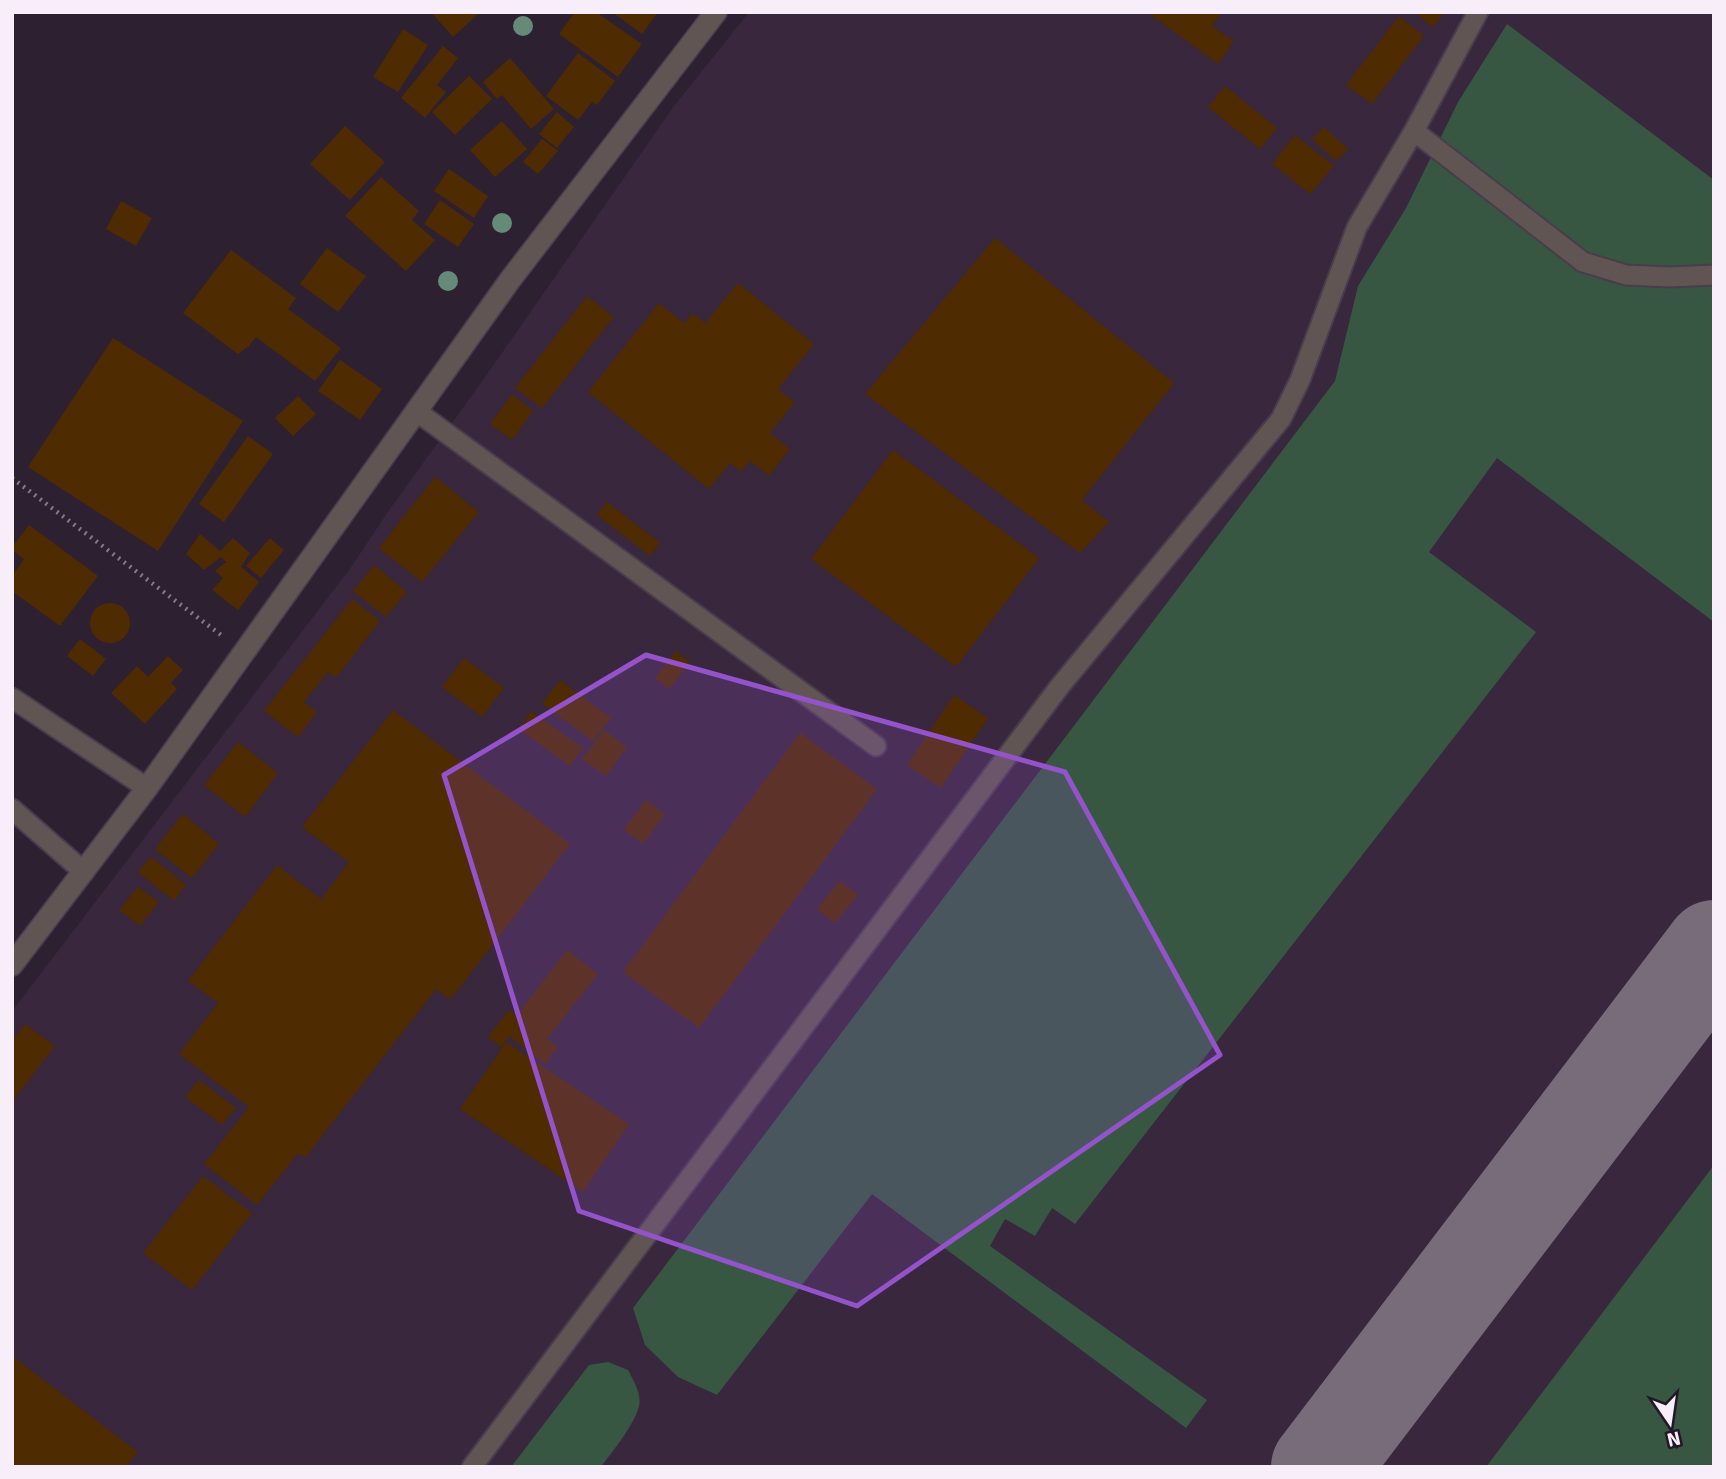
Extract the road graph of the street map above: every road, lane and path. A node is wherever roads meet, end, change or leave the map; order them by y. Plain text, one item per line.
1 (716, 12) edge
2 (1478, 12) edge
3 (1415, 131) junction
4 (1714, 275) edge
5 (416, 411) junction
6 (12, 478) edge
7 (244, 653) junction
8 (12, 698) edge
9 (876, 746) dead end
10 (147, 788) junction
11 (12, 809) edge
12 (84, 872) junction
13 (12, 965) edge
14 (472, 1467) edge

1 - 5 street
2 - 3 lane
3 - 4 lane
3 - 14 lane
5 - 7 street
5 - 9 lane
6 - 7 path
7 - 10 street
8 - 10 lane
10 - 12 street
11 - 12 lane
12 - 13 street

